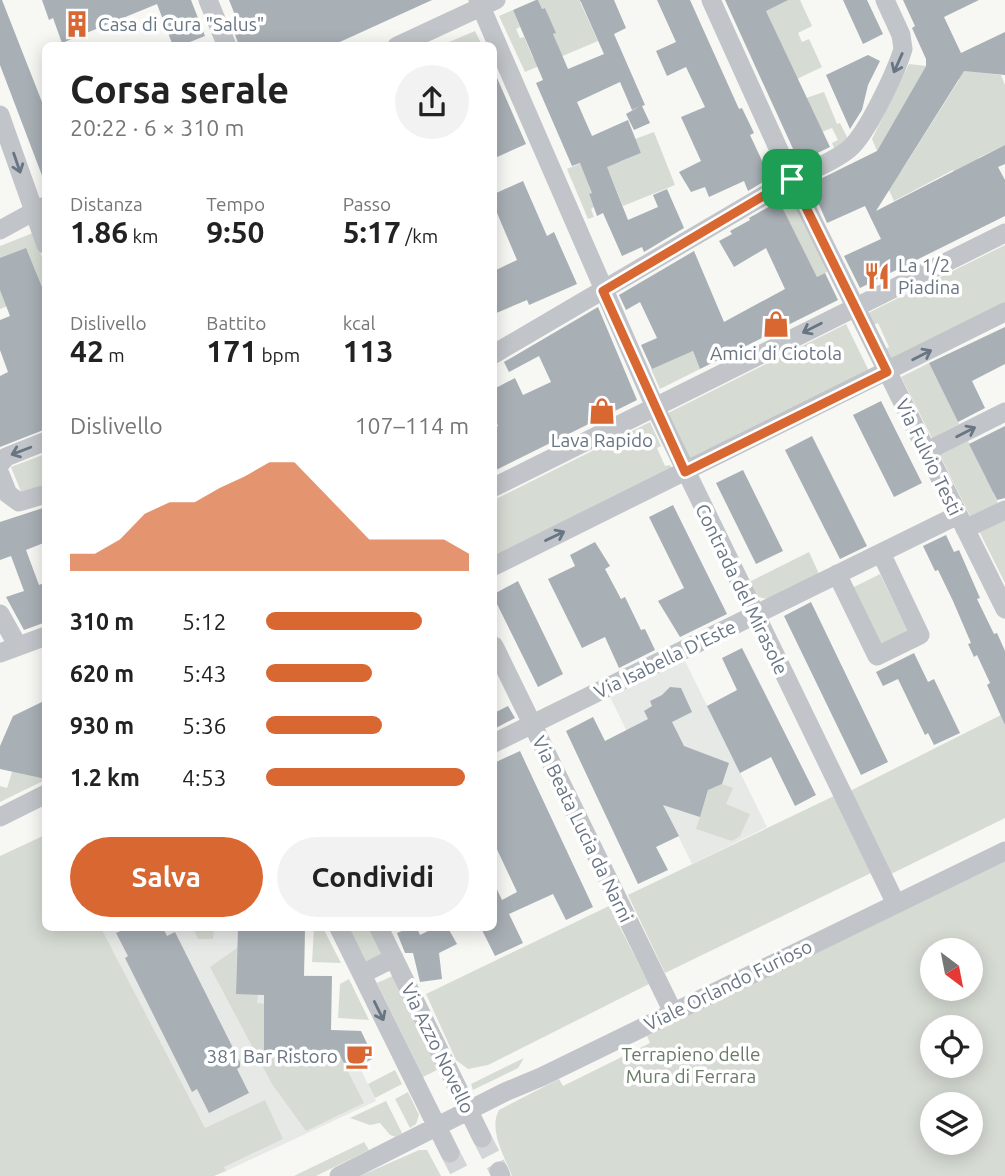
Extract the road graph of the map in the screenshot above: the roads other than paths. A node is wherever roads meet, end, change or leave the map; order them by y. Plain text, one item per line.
1 (208, 0) edge
2 (711, 0) edge
3 (884, 0) edge
4 (485, 2) edge
5 (225, 42) edge
6 (405, 42) edge
7 (0, 115) edge
8 (792, 179) junction
9 (39, 208) edge
10 (0, 230) edge
11 (1005, 233) edge
12 (603, 291) junction
13 (855, 306) junction
14 (1005, 312) edge
15 (497, 352) edge
16 (887, 372) junction
17 (655, 407) junction
18 (1005, 412) edge
19 (42, 443) edge
20 (927, 452) junction
21 (0, 464) edge
22 (685, 472) junction
23 (0, 474) edge
24 (497, 486) edge
25 (42, 495) edge
26 (1005, 509) edge
27 (962, 522) junction
28 (881, 553) junction
29 (497, 565) edge
30 (837, 575) junction
31 (1005, 609) edge
32 (0, 614) edge
33 (755, 615) junction
34 (42, 638) edge
35 (9, 650) edge
36 (497, 652) edge
37 (533, 724) junction
38 (497, 742) edge
39 (42, 796) edge
40 (0, 817) edge
41 (1005, 850) edge
42 (896, 904) junction
43 (340, 931) edge
44 (380, 931) edge
45 (394, 958) junction
46 (362, 974) junction
47 (673, 1012) junction
48 (469, 1110) junction
49 (436, 1126) junction
50 (482, 1138) tunnel mouth
51 (450, 1153) tunnel mouth
52 (339, 1176) edge

1 - 5 street
2 - 8 street, Via Fulvio Testi
3 -> 8 street
4 - 6 street
4 - 12 street, Contrada del Mirasole
7 -> 9 street
8 - 12 street
8 - 13 street, Via Fulvio Testi
9 - 10 street
11 - 13 street
12 - 15 street
12 - 17 street, Contrada del Mirasole
13 - 16 street, Via Fulvio Testi
13 -> 17 street
16 -> 14 street
16 - 20 street, Via Fulvio Testi
16 - 22 street
17 - 22 street, Contrada del Mirasole
17 - 24 street
20 -> 18 street
19 -> 21 street
20 - 27 street, Via Fulvio Testi
29 -> 22 street
22 - 33 street, Contrada del Mirasole
23 - 25 street
26 - 27 street, Via Isabella D'Este
27 - 28 street, Via Isabella D'Este
27 - 31 street, Via Fulvio Testi
28 - 30 street, Via Isabella D'Este
28 - 30 street
30 - 33 street, Via Isabella D'Este
32 - 35 street
33 - 37 street, Via Isabella D'Este
33 - 42 street, Contrada del Mirasole
34 - 35 street
36 - 37 street, Via Beata Lucia da Narni
37 - 38 street, Via Isabella D'Este
37 - 47 street, Via Beata Lucia da Narni
39 - 40 street
41 - 42 street, Viale Orlando Furioso
42 - 47 street, Viale Orlando Furioso
43 - 46 street, Via Azzo Novello
44 - 45 street, Via Azzo Novello
45 - 46 street, Via Azzo Novello
45 - 48 street, Via Azzo Novello
46 -> 49 street, Via Azzo Novello
47 - 48 street, Viale Orlando Furioso
48 - 49 street, Viale Orlando Furioso
48 - 50 street, Via Azzo Novello
49 - 51 street, Via Azzo Novello
49 - 52 street, Viale Orlando Furioso

